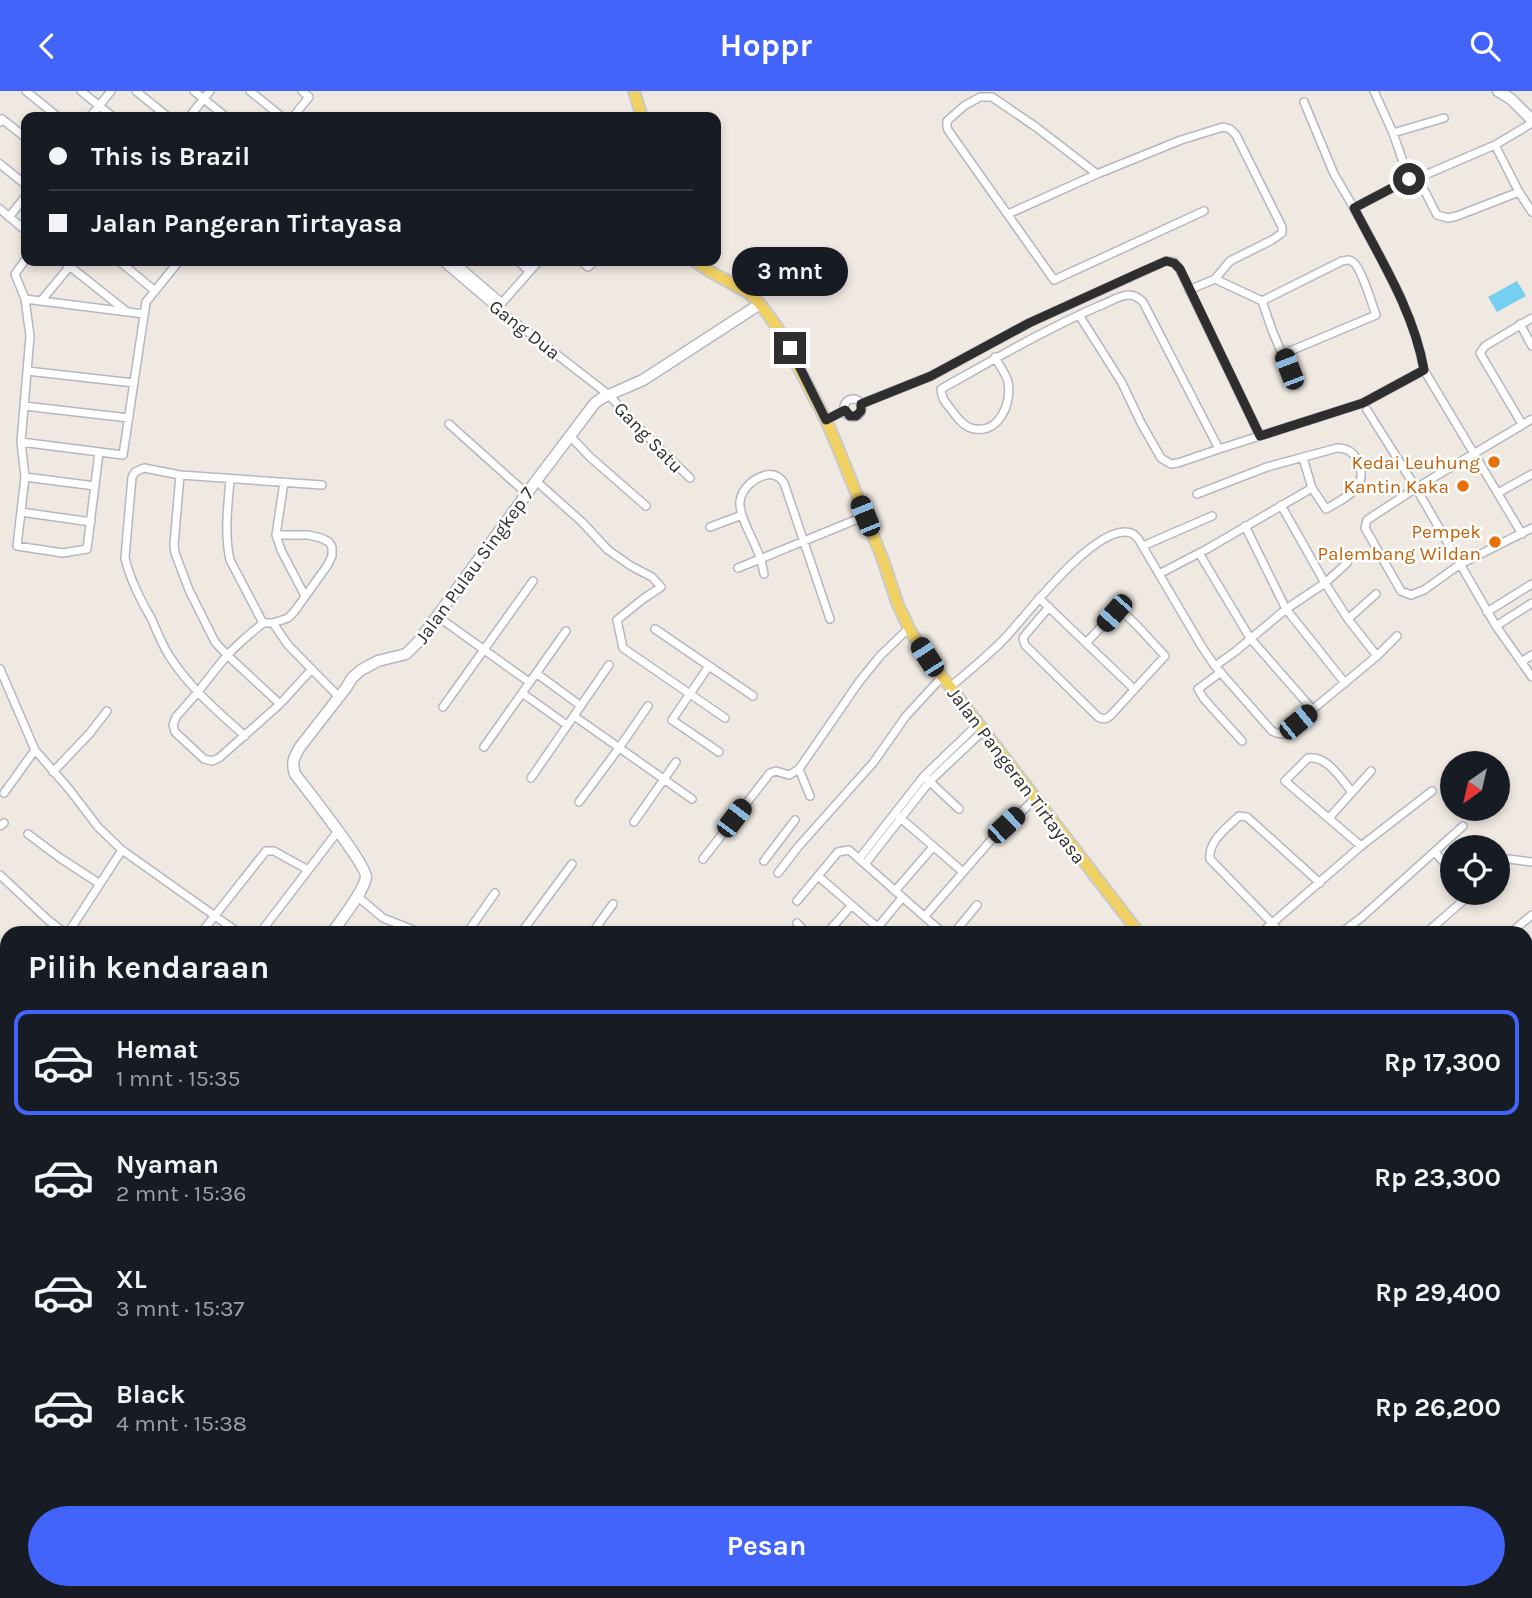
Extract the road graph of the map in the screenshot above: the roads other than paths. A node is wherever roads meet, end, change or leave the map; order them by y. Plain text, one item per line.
1 (26, 91) edge
2 (81, 91) edge
3 (111, 91) edge
4 (136, 91) edge
5 (194, 91) edge
6 (210, 91) edge
7 (250, 91) edge
8 (302, 91) edge
9 (634, 91) edge
10 (1374, 91) edge
11 (1498, 91) edge
12 (204, 99) junction
13 (1304, 103) dead end
14 (99, 106) junction
15 (52, 112) edge
16 (94, 112) edge
17 (107, 112) edge
18 (162, 112) edge
19 (193, 112) edge
20 (220, 112) edge
21 (276, 112) edge
22 (297, 112) edge
23 (640, 112) edge
24 (1444, 118) dead end
25 (0, 122) edge
26 (1532, 122) edge
27 (1393, 133) junction
28 (21, 134) edge
29 (1495, 145) junction
30 (0, 164) edge
31 (1097, 174) junction
32 (1414, 178) junction
33 (21, 181) edge
34 (1519, 193) junction
35 (21, 202) edge
36 (1354, 208) junction
37 (0, 209) edge
38 (1204, 211) dead end
39 (1532, 212) edge
40 (1008, 214) junction
41 (9, 217) junction
42 (21, 227) edge
43 (21, 266) edge
44 (66, 266) edge
45 (74, 266) edge
46 (125, 266) edge
47 (174, 266) edge
48 (448, 266) edge
49 (458, 266) edge
50 (523, 266) edge
51 (534, 266) edge
52 (702, 266) edge
53 (529, 271) junction
54 (1215, 279) junction
55 (1189, 289) junction
56 (155, 291) junction
57 (25, 299) junction
58 (41, 301) junction
59 (1262, 301) junction
60 (760, 304) junction
61 (499, 305) junction
62 (126, 311) junction
63 (144, 314) junction
64 (1079, 315) junction
65 (1532, 318) edge
66 (1520, 324) junction
67 (1532, 346) edge
68 (1283, 354) junction
69 (995, 357) junction
70 (27, 370) junction
71 (1424, 370) junction
72 (134, 383) junction
73 (1295, 385) dead end
74 (609, 395) junction
75 (861, 404) junction
76 (24, 406) junction
77 (845, 410) junction
78 (1367, 410) dead end
79 (129, 418) junction
80 (1532, 419) edge
81 (826, 420) junction
82 (1522, 424) junction
83 (449, 425) dead end
84 (569, 435) junction
85 (1260, 436) junction
86 (21, 442) junction
87 (1219, 449) junction
88 (99, 452) junction
89 (1475, 454) junction
90 (1303, 458) junction
91 (1532, 474) edge
92 (180, 475) junction
93 (25, 477) junction
94 (690, 478) dead end
95 (230, 479) junction
96 (536, 481) junction
97 (284, 482) junction
98 (322, 485) dead end
99 (95, 486) junction
100 (1312, 488) junction
101 (1416, 488) junction
102 (526, 493) junction
103 (1498, 493) junction
104 (1198, 494) dead end
105 (1281, 505) junction
106 (646, 506) dead end
107 (21, 512) junction
108 (742, 515) junction
109 (865, 516) junction
110 (1212, 516) dead end
111 (91, 521) junction
112 (1245, 526) junction
113 (710, 527) dead end
114 (1532, 528) edge
115 (1522, 534) junction
116 (276, 535) junction
117 (804, 542) junction
118 (1143, 546) junction
119 (1199, 553) junction
120 (760, 557) junction
121 (1347, 563) dead end
122 (1459, 565) junction
123 (738, 568) dead end
124 (764, 574) dead end
125 (1159, 574) junction
126 (533, 581) dead end
127 (1325, 583) junction
128 (1532, 584) edge
129 (1376, 594) dead end
130 (305, 596) junction
131 (1040, 598) junction
132 (1532, 603) edge
133 (1049, 607) junction
134 (1286, 609) junction
135 (1487, 612) junction
136 (437, 616) junction
137 (1348, 618) junction
138 (830, 619) dead end
139 (273, 622) junction
140 (263, 623) junction
141 (1496, 626) junction
142 (909, 628) junction
143 (655, 629) dead end
144 (566, 631) dead end
145 (1397, 636) dead end
146 (1250, 638) junction
147 (1087, 642) junction
148 (483, 650) junction
149 (227, 655) junction
150 (1377, 656) junction
151 (1532, 656) edge
152 (1521, 662) junction
153 (609, 665) dead end
154 (709, 666) junction
155 (0, 669) edge
156 (1218, 669) junction
157 (311, 670) junction
158 (536, 673) junction
159 (942, 677) junction
160 (1532, 677) edge
161 (529, 683) junction
162 (1345, 683) junction
163 (950, 687) junction
164 (1134, 689) junction
165 (197, 693) junction
166 (522, 693) junction
167 (690, 694) junction
168 (339, 697) junction
169 (753, 697) dead end
170 (280, 704) junction
171 (580, 706) junction
172 (648, 706) dead end
173 (443, 707) dead end
174 (1314, 710) junction
175 (107, 711) dead end
176 (574, 716) junction
177 (725, 718) dead end
178 (567, 725) junction
179 (981, 727) junction
180 (244, 736) junction
181 (1242, 741) dead end
182 (484, 747) dead end
183 (619, 748) junction
184 (35, 750) junction
185 (719, 752) dead end
186 (676, 762) dead end
187 (799, 769) junction
188 (1371, 771) dead end
189 (53, 772) junction
190 (531, 778) dead end
191 (927, 778) junction
192 (664, 780) junction
193 (1432, 791) dead end
194 (1352, 792) junction
195 (5, 793) dead end
196 (810, 796) dead end
197 (692, 799) dead end
198 (1035, 799) junction
199 (579, 802) dead end
200 (959, 809) dead end
201 (898, 816) junction
202 (1329, 818) junction
203 (795, 820) dead end
204 (634, 822) dead end
205 (1463, 826) dead end
206 (338, 831) junction
207 (28, 834) dead end
208 (783, 835) junction
209 (933, 846) junction
210 (1361, 846) junction
211 (798, 847) junction
212 (122, 850) junction
213 (1435, 852) junction
214 (1440, 858) edge
215 (703, 859) dead end
216 (1510, 859) edge
217 (764, 861) dead end
218 (862, 862) junction
219 (1532, 862) edge
220 (572, 864) dead end
221 (308, 870) junction
222 (778, 873) dead end
223 (962, 873) junction
224 (0, 875) edge
225 (818, 876) junction
226 (1320, 883) junction
227 (100, 884) junction
228 (895, 891) junction
229 (495, 893) dead end
230 (357, 896) junction
231 (902, 898) junction
232 (797, 901) dead end
233 (613, 904) dead end
234 (977, 905) dead end
235 (1458, 905) edge
236 (852, 906) junction
237 (214, 915) junction
238 (925, 916) junction
239 (797, 923) dead end
240 (1272, 923) junction
241 (57, 926) edge
242 (72, 926) edge
243 (206, 926) edge
244 (229, 926) edge
245 (265, 926) edge
246 (337, 926) edge
247 (403, 926) edge
248 (472, 926) edge
249 (526, 926) edge
250 (597, 926) edge
251 (800, 926) edge
252 (833, 926) edge
253 (876, 926) edge
254 (884, 926) edge
255 (936, 926) edge
256 (960, 926) edge
257 (1134, 926) edge
258 (1269, 926) edge
259 (1274, 926) edge
260 (1350, 926) edge
261 (1434, 926) edge

1 - 15 street
2 - 14 street
3 - 14 street
4 - 18 street
5 - 12 street
6 - 12 street
7 - 21 street
8 - 22 street
9 - 23 main road
10 - 27 street
11 - 26 street
12 - 19 street
12 - 20 street
13 - 36 street
14 - 16 street
14 - 17 street
24 - 27 street
25 - 28 street
26 - 29 street
27 - 32 street
29 - 32 street
29 - 34 street
30 - 33 street
31 - 40 street
31 - 40 street
31 - 54 street
32 - 34 street
32 - 36 street
34 - 39 street
35 - 41 street
36 - 71 street
37 - 41 street
38 - 40 street
41 - 42 street
43 - 57 street
44 - 58 street
45 - 62 street
46 - 56 street
47 - 56 street
48 - 61 street, Gang Dua
49 - 61 street
50 - 53 street
51 - 53 street
52 - 60 main road, Jalan Pangeran Tirtayasa
53 - 61 street
54 - 55 street
54 - 59 street
55 - 75 street
55 - 85 street
56 - 63 street
57 - 58 street
57 - 70 street
58 - 62 street
59 - 68 street
59 - 68 street
60 - 74 street, Jalan Pulau Singkep 7
60 - 81 main road, Jalan Pangeran Tirtayasa
61 - 74 street, Gang Dua
62 - 63 street
63 - 72 street
64 - 69 street
64 - 87 street
64 - 87 street
65 - 66 street
66 - 67 street
66 - 82 street
68 - 73 street
69 - 69 street
70 - 72 street
70 - 76 street
71 - 85 street
71 - 89 street
72 - 79 street
74 - 84 street, Jalan Pulau Singkep 7
74 - 94 street, Gang Satu
75 - 77 street
75 - 77 street
76 - 79 street
76 - 86 street
77 - 81 street
78 - 101 street
79 - 88 street
80 - 82 street
81 - 109 main road, Jalan Pangeran Tirtayasa
82 - 89 street
83 - 102 street
84 - 96 street, Jalan Pulau Singkep 7
84 - 106 street
85 - 87 street
86 - 88 street
86 - 93 street
88 - 99 street
89 - 101 street
89 - 103 street
90 - 100 street
90 - 100 street
90 - 104 street
91 - 103 street
92 - 95 street
92 - 149 street
92 - 165 street
93 - 99 street
93 - 107 street
95 - 97 street
95 - 140 street
96 - 102 street, Jalan Pulau Singkep 7
96 - 167 street
97 - 98 street
97 - 116 street
99 - 111 street
100 - 105 street
101 - 122 street
101 - 122 street
102 - 136 street, Jalan Pulau Singkep 7
103 - 115 street
105 - 112 street
105 - 127 street
107 - 111 street
107 - 111 street
108 - 113 street
108 - 117 street
108 - 120 street
109 - 117 street
109 - 142 main road, Jalan Pangeran Tirtayasa
110 - 118 street
112 - 119 street
112 - 134 street
114 - 115 street
115 - 122 street
116 - 130 street
116 - 130 street
117 - 120 street
117 - 138 street
118 - 125 street
118 - 131 street
119 - 125 street
119 - 146 street
120 - 123 street
120 - 124 street
121 - 127 street
122 - 135 street
125 - 156 street
126 - 148 street
127 - 134 street
127 - 137 street
128 - 135 street
129 - 137 street
130 - 139 street
131 - 133 street
131 - 163 street
132 - 141 street
133 - 147 street
133 - 164 street
134 - 146 street
134 - 162 street
135 - 141 street
136 - 148 street
136 - 168 street, Jalan Pulau Singkep 7
137 - 150 street
139 - 140 street
139 - 157 street
140 - 149 street
141 - 152 street
142 - 159 main road, Jalan Pangeran Tirtayasa
142 - 187 street
143 - 154 street
144 - 158 street
145 - 150 street
146 - 156 street
146 - 174 street
147 - 164 street
147 - 164 street
148 - 161 street
148 - 173 street
149 - 165 street
149 - 170 street
150 - 162 street
151 - 152 street
152 - 160 street
153 - 171 street
154 - 167 street
154 - 169 street
155 - 184 street
156 - 174 street
156 - 181 street
157 - 168 street
157 - 170 street
158 - 161 street
158 - 171 street
159 - 163 main road, Jalan Pangeran Tirtayasa
159 - 211 street
161 - 166 street
162 - 174 street
163 - 179 main road, Jalan Pangeran Tirtayasa
165 - 180 street
165 - 180 street
166 - 178 street
166 - 182 street
167 - 177 street
167 - 185 street
168 - 206 street, Jalan Pulau Singkep 7
170 - 180 street
171 - 176 street
172 - 183 street
175 - 189 street
176 - 178 street
176 - 183 street
178 - 190 street
179 - 191 street
179 - 198 main road, Jalan Pangeran Tirtayasa
183 - 192 street
183 - 199 street
184 - 189 street
184 - 195 street
186 - 192 street
187 - 196 street
187 - 215 street
188 - 194 street
189 - 212 street
191 - 200 street
191 - 201 street
192 - 197 street
192 - 204 street
193 - 210 street
194 - 202 street
194 - 202 street
198 - 223 street
198 - 257 main road, Jalan Pangeran Tirtayasa
201 - 209 street
201 - 218 street
202 - 210 street
203 - 208 street
205 - 213 street
206 - 221 street
206 - 230 street, Jalan Pulau Singkep 7
207 - 227 street
208 - 211 street
208 - 217 street
209 - 223 street
209 - 228 street
210 - 226 street
211 - 222 street
212 - 227 street
212 - 237 street
213 - 214 street
213 - 260 street
216 - 219 street
218 - 225 street
218 - 228 street
220 - 249 street
221 - 237 street
221 - 245 street
223 - 238 street
224 - 241 street
225 - 232 street
225 - 236 street
226 - 240 street
226 - 240 street
227 - 242 street
228 - 231 street
229 - 248 street
230 - 246 street, Jalan Pulau Singkep 7
230 - 247 street
231 - 238 street
231 - 254 street
233 - 250 street
234 - 256 street
235 - 261 street
236 - 252 street
236 - 253 street
237 - 243 street
237 - 244 street
238 - 255 street
239 - 251 street
240 - 258 street
240 - 259 street

